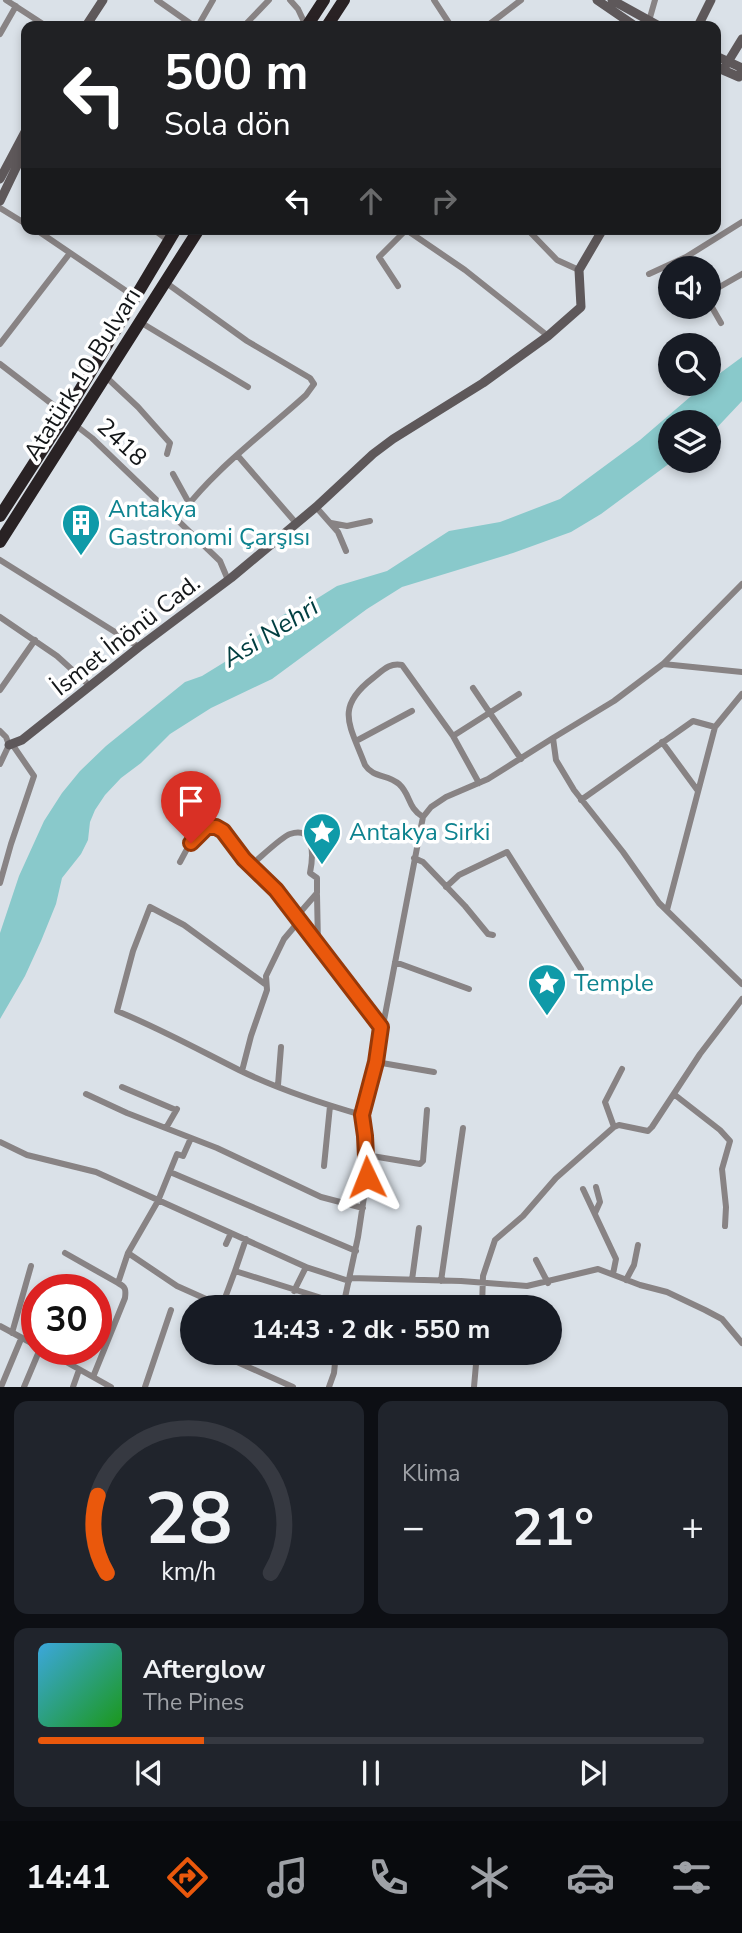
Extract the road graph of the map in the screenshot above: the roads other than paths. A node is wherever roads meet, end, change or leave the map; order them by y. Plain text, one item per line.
1 (103, 0) edge
2 (157, 0) edge
3 (213, 0) edge
4 (270, 0) edge
5 (289, 0) edge
6 (324, 0) edge
7 (344, 0) edge
8 (434, 0) edge
9 (521, 0) edge
10 (597, 0) edge
11 (612, 0) edge
12 (655, 0) edge
13 (711, 0) edge
14 (12, 2) edge
15 (39, 21) edge
16 (89, 21) edge
17 (188, 21) edge
18 (199, 21) edge
19 (249, 21) edge
20 (304, 21) edge
21 (310, 21) edge
22 (330, 21) edge
23 (449, 21) edge
24 (494, 21) edge
25 (628, 21) edge
26 (649, 21) joint
27 (700, 21) edge
28 (0, 34) edge
29 (742, 39) edge
30 (722, 66) edge
31 (741, 73) edge
32 (21, 139) edge
33 (21, 157) edge
34 (0, 179) edge
35 (0, 201) edge
36 (0, 208) edge
37 (21, 221) edge
38 (742, 222) edge
39 (44, 235) edge
40 (172, 235) edge
41 (195, 235) edge
42 (401, 235) edge
43 (413, 235) edge
44 (533, 235) edge
45 (599, 235) edge
46 (70, 253) junction
47 (688, 256) edge
48 (579, 270) junction
49 (658, 270) edge
50 (649, 274) dead end
51 (742, 274) edge
52 (165, 282) junction
53 (398, 286) dead end
54 (721, 286) edge
55 (136, 297) junction
56 (719, 319) edge
57 (140, 322) junction
58 (721, 323) dead end
59 (548, 336) junction
60 (0, 344) edge
61 (0, 364) edge
62 (105, 376) junction
63 (248, 387) dead end
64 (70, 420) junction
65 (167, 454) dead end
66 (238, 456) junction
67 (173, 474) dead end
68 (189, 503) junction
69 (316, 507) junction
70 (2, 508) edge
71 (176, 521) junction
72 (370, 521) dead end
73 (296, 523) junction
74 (329, 523) junction
75 (0, 542) edge
76 (346, 551) dead end
77 (0, 561) edge
78 (228, 580) junction
79 (742, 584) edge
80 (0, 617) edge
81 (35, 640) junction
82 (139, 646) junction
83 (663, 664) junction
84 (742, 672) edge
85 (90, 686) junction
86 (473, 688) dead end
87 (0, 690) edge
88 (519, 694) dead end
89 (742, 694) edge
90 (412, 711) dead end
91 (490, 713) junction
92 (715, 727) junction
93 (0, 731) edge
94 (453, 736) junction
95 (553, 738) junction
96 (356, 741) junction
97 (662, 742) junction
98 (11, 745) junction
99 (521, 759) junction
100 (0, 764) edge
101 (479, 783) junction
102 (698, 791) junction
103 (581, 800) junction
104 (423, 817) junction
105 (414, 858) junction
106 (180, 862) dead end
107 (250, 866) junction
108 (0, 883) edge
109 (446, 887) junction
110 (317, 893) junction
111 (667, 910) junction
112 (298, 918) junction
113 (493, 935) dead end
114 (318, 945) junction
115 (395, 962) junction
116 (581, 969) dead end
117 (265, 984) junction
118 (742, 984) edge
119 (469, 989) dead end
120 (742, 999) edge
121 (381, 1027) junction
122 (281, 1047) dead end
123 (376, 1062) junction
124 (622, 1069) dead end
125 (242, 1071) junction
126 (434, 1072) dead end
127 (278, 1085) junction
128 (122, 1087) dead end
129 (86, 1094) dead end
130 (675, 1095) junction
131 (330, 1105) junction
132 (427, 1110) dead end
133 (362, 1115) junction
134 (614, 1126) junction
135 (166, 1128) junction
136 (463, 1128) dead end
137 (191, 1138) junction
138 (0, 1142) edge
139 (366, 1155) junction
140 (324, 1167) dead end
141 (170, 1172) junction
142 (596, 1187) dead end
143 (583, 1189) dead end
144 (158, 1201) junction
145 (363, 1208) junction
146 (595, 1213) junction
147 (725, 1226) dead end
148 (419, 1228) dead end
149 (231, 1233) junction
150 (246, 1239) junction
151 (226, 1244) dead end
152 (638, 1245) dead end
153 (356, 1251) junction
154 (65, 1253) dead end
155 (128, 1253) junction
156 (536, 1260) dead end
157 (31, 1266) dead end
158 (306, 1267) junction
159 (235, 1271) junction
160 (613, 1274) junction
161 (349, 1280) junction
162 (412, 1280) junction
163 (625, 1280) junction
164 (441, 1281) junction
165 (118, 1283) junction
166 (484, 1283) junction
167 (548, 1283) junction
168 (295, 1291) junction
169 (197, 1295) edge
170 (227, 1295) edge
171 (308, 1295) edge
172 (346, 1295) edge
173 (483, 1295) edge
174 (171, 1310) dead end
175 (0, 1326) edge
176 (12, 1333) junction
177 (21, 1338) edge
178 (21, 1341) edge
179 (742, 1343) edge
180 (33, 1365) edge
181 (70, 1365) edge
182 (244, 1365) edge
183 (334, 1365) edge
184 (476, 1365) edge
185 (79, 1370) junction
186 (93, 1377) junction
187 (1, 1387) edge
188 (24, 1387) edge
189 (73, 1387) edge
190 (111, 1387) edge
191 (145, 1387) edge
192 (293, 1387) edge
193 (329, 1387) edge
194 (474, 1387) edge

1 - 16 street
2 - 17 street
3 - 18 street
4 - 19 street
5 - 20 street
6 - 21 highway
7 - 22 highway
8 - 23 street
9 - 24 street
10 - 25 street
11 - 26 street
12 - 26 street
13 - 27 street
14 - 15 street
14 - 28 street
29 - 30 street
30 - 31 street
32 - 34 street
33 - 35 street
36 - 37 street
38 - 47 street
39 - 46 street
40 - 55 highway, Atatürk 10 Bulvarı
41 - 52 highway, Atatürk 10 Bulvarı
42 - 53 street
43 - 59 street
44 - 48 street
45 - 48 street
46 - 55 street
46 - 60 street
48 - 59 street, İsmet İnönü Cad.
49 - 50 street
51 - 54 street
52 - 57 highway, Atatürk 10 Bulvarı
52 - 66 street
55 - 64 highway, Atatürk 10 Bulvarı
56 - 58 street
57 - 62 highway, Atatürk 10 Bulvarı
57 - 63 street
59 - 69 street, İsmet İnönü Cad.
61 - 64 street, 2418
62 - 64 highway, Atatürk 10 Bulvarı
62 - 65 street
64 - 70 highway, Atatürk 10 Bulvarı
64 - 71 street, 2418
64 - 75 highway, Atatürk 10 Bulvarı
66 - 68 street
66 - 73 street
67 - 68 street
68 - 71 street
69 - 73 street, İsmet İnönü Cad.
69 - 74 street
71 - 78 street, 2418
72 - 74 street
73 - 78 street, İsmet İnönü Cad.
74 - 76 street
77 - 82 street
78 - 82 street, İsmet İnönü Cad.
79 - 83 street
80 - 81 street
81 - 85 street
81 - 87 street
82 - 85 street, İsmet İnönü Cad.
83 - 84 street
83 - 95 street
85 - 98 street, İsmet İnönü Cad.
86 - 91 street
88 - 91 street
89 - 92 street
90 - 96 street
91 - 94 street
91 - 99 street
92 - 97 street
92 - 102 street
93 - 98 street
94 - 96 street
94 - 101 street
95 - 99 street
95 - 103 street
96 - 104 street
97 - 102 street
97 - 103 street
98 - 100 street
98 - 108 street
99 - 101 street
101 - 104 street
102 - 111 street
103 - 111 street
104 - 105 street
105 - 109 street
105 - 115 street
106 - 107 street
107 - 110 street
107 - 112 street
109 - 113 street
109 - 116 street
110 - 112 street
110 - 114 street
111 - 118 street
112 - 114 street
112 - 117 street
114 - 121 street
115 - 119 street
115 - 121 street
117 - 125 street
117 - 125 street
120 - 130 street
121 - 123 street
122 - 127 street
123 - 126 street
123 - 133 street
124 - 134 street
125 - 127 street
127 - 131 street
128 - 135 street
129 - 135 street
130 - 134 street
130 - 147 street
131 - 133 street
131 - 140 street
132 - 139 street
133 - 139 street
134 - 166 street
135 - 137 street
136 - 164 street
137 - 141 street
137 - 145 street
138 - 144 street
139 - 145 street
141 - 144 street
141 - 153 street
142 - 146 street
143 - 146 street
144 - 149 street
144 - 155 street
145 - 153 street
146 - 160 street
148 - 162 street
149 - 150 street
149 - 151 street
150 - 158 street
150 - 159 street
152 - 163 street
153 - 161 street
154 - 165 street
155 - 165 street
155 - 169 street
156 - 167 street
157 - 176 street
158 - 161 street
158 - 168 street
159 - 168 street
159 - 170 street
160 - 163 street
160 - 167 street
161 - 162 street
161 - 172 street
162 - 164 street
163 - 179 street
164 - 166 street
165 - 186 street
166 - 167 street
166 - 173 street
168 - 171 street
174 - 191 street
175 - 176 street
176 - 177 street
178 - 187 street
180 - 188 street
181 - 185 street
182 - 192 street
183 - 193 street
184 - 194 street
185 - 186 street
185 - 189 street
186 - 190 street

